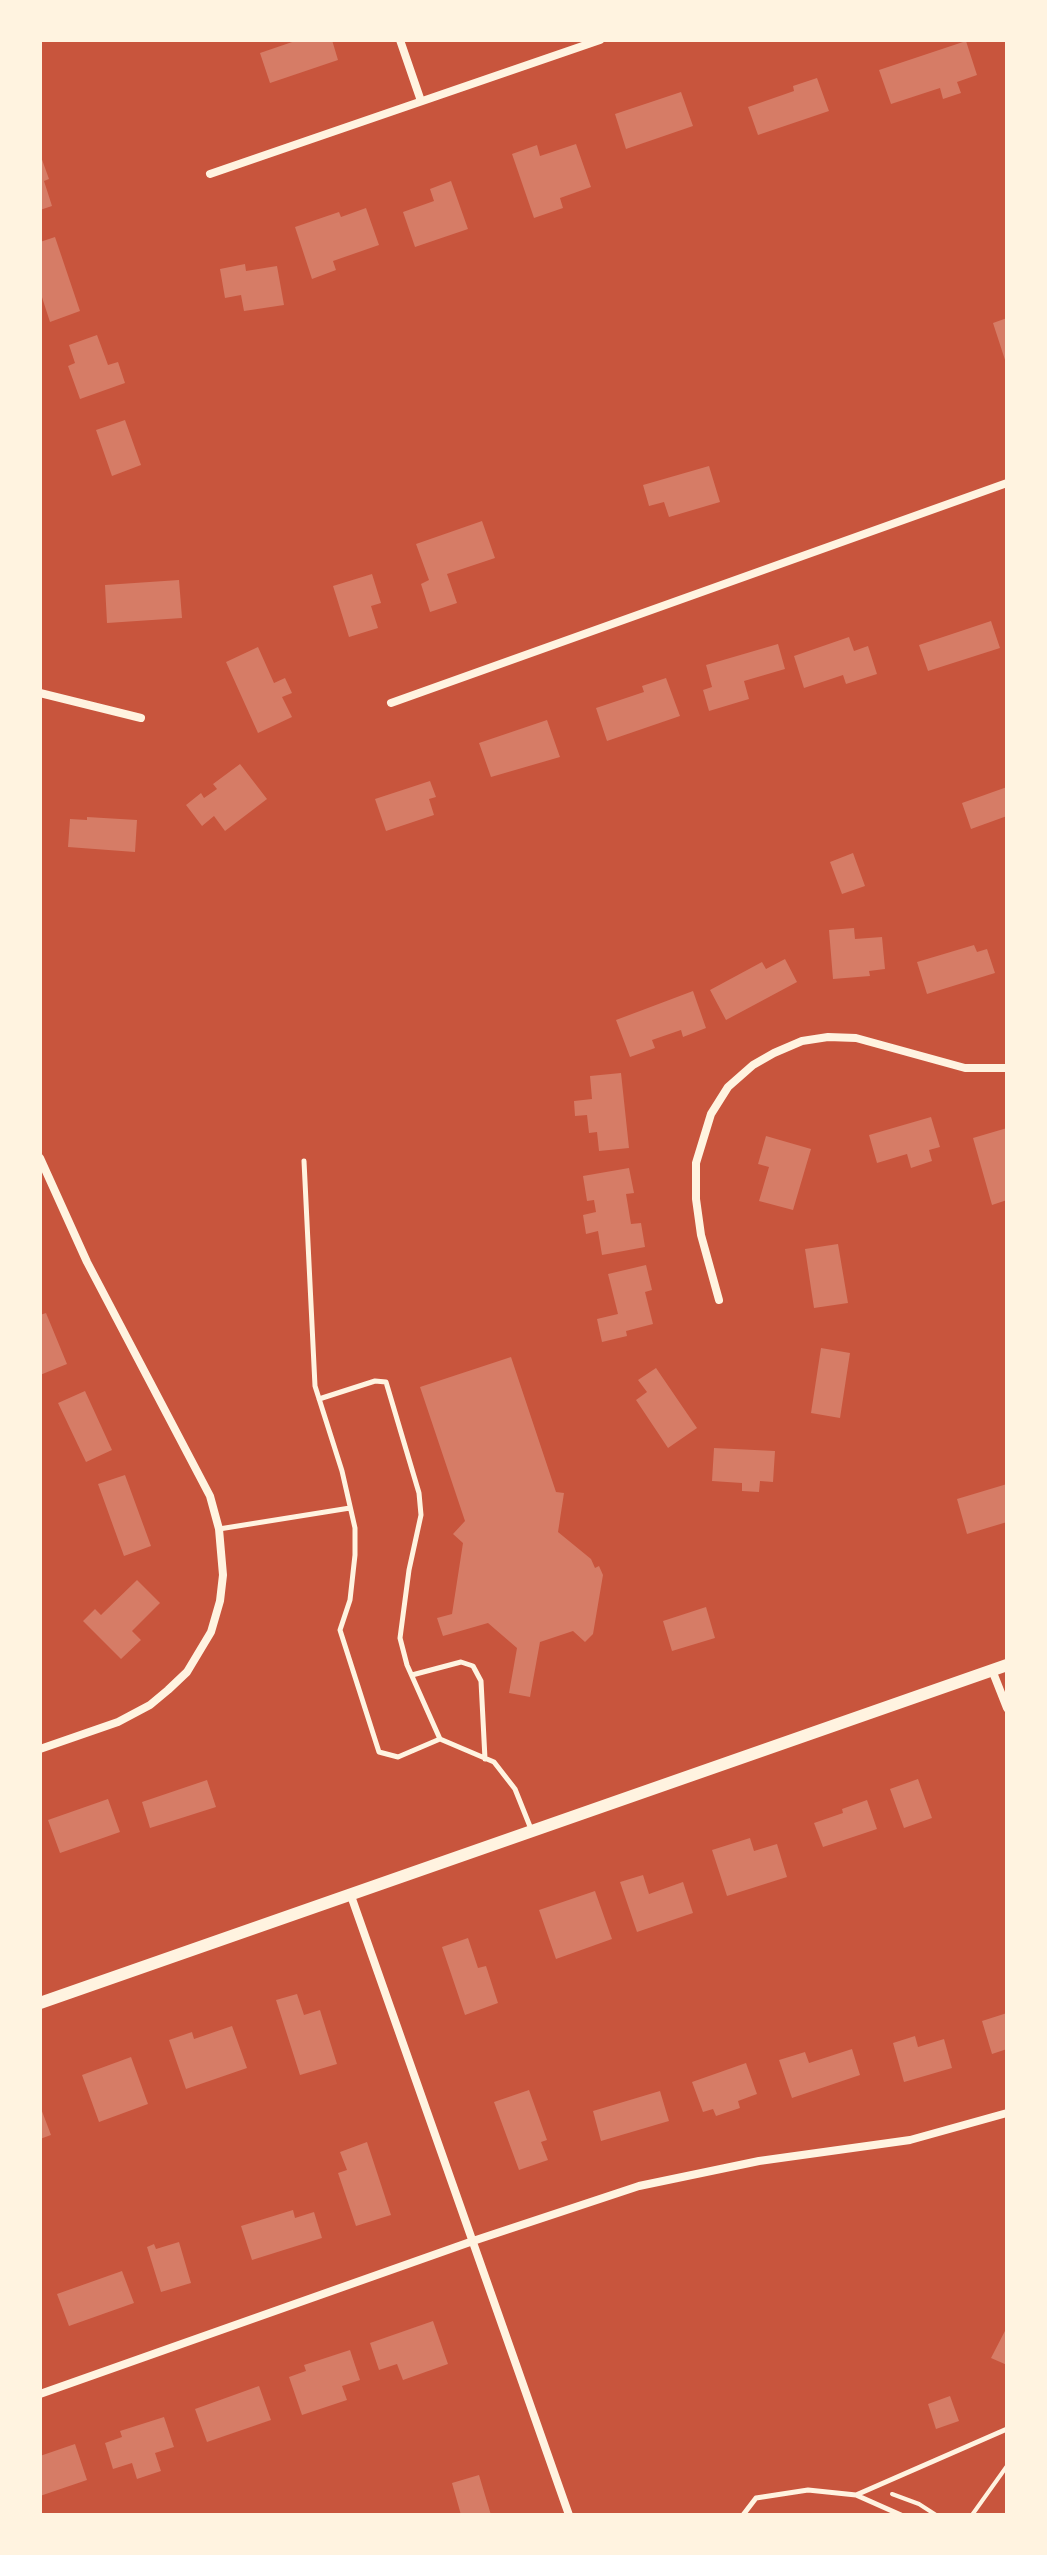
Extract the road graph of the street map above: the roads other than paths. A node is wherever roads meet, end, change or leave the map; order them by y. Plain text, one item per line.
1 (400, 40) edge
2 (600, 40) edge
3 (421, 101) junction
4 (210, 174) dead end
5 (1007, 483) edge
6 (40, 693) edge
7 (391, 703) dead end
8 (141, 718) dead end
9 (1007, 1068) edge
10 (40, 1158) edge
11 (304, 1161) dead end
12 (719, 1300) dead end
13 (319, 1399) junction
14 (350, 1508) junction
15 (219, 1529) junction
16 (1007, 1665) edge
17 (992, 1670) junction
18 (412, 1675) junction
19 (1007, 1708) edge
20 (440, 1739) junction
21 (40, 1749) edge
22 (485, 1759) junction
23 (531, 1830) junction
24 (350, 1893) junction
25 (40, 2003) edge
26 (1007, 2113) edge
27 (473, 2241) junction
28 (40, 2394) edge
29 (1007, 2429) edge
30 (856, 2495) junction
31 (569, 2515) edge
32 (743, 2515) edge
33 (901, 2515) edge

1 - 3 street
2 - 3 street
3 - 4 street
5 - 7 street
6 - 8 street
9 - 12 street
10 - 15 street
11 - 13 lane
13 - 14 lane
13 - 18 lane
14 - 15 lane
14 - 20 lane
15 - 21 street
16 - 17 main road
17 - 19 street
17 - 23 main road
18 - 20 lane
18 - 22 lane
20 - 22 lane
22 - 23 lane
23 - 24 main road
24 - 25 main road
24 - 27 street
26 - 27 street
27 - 28 street
27 - 31 street
29 - 30 lane
30 - 32 lane
30 - 33 lane

